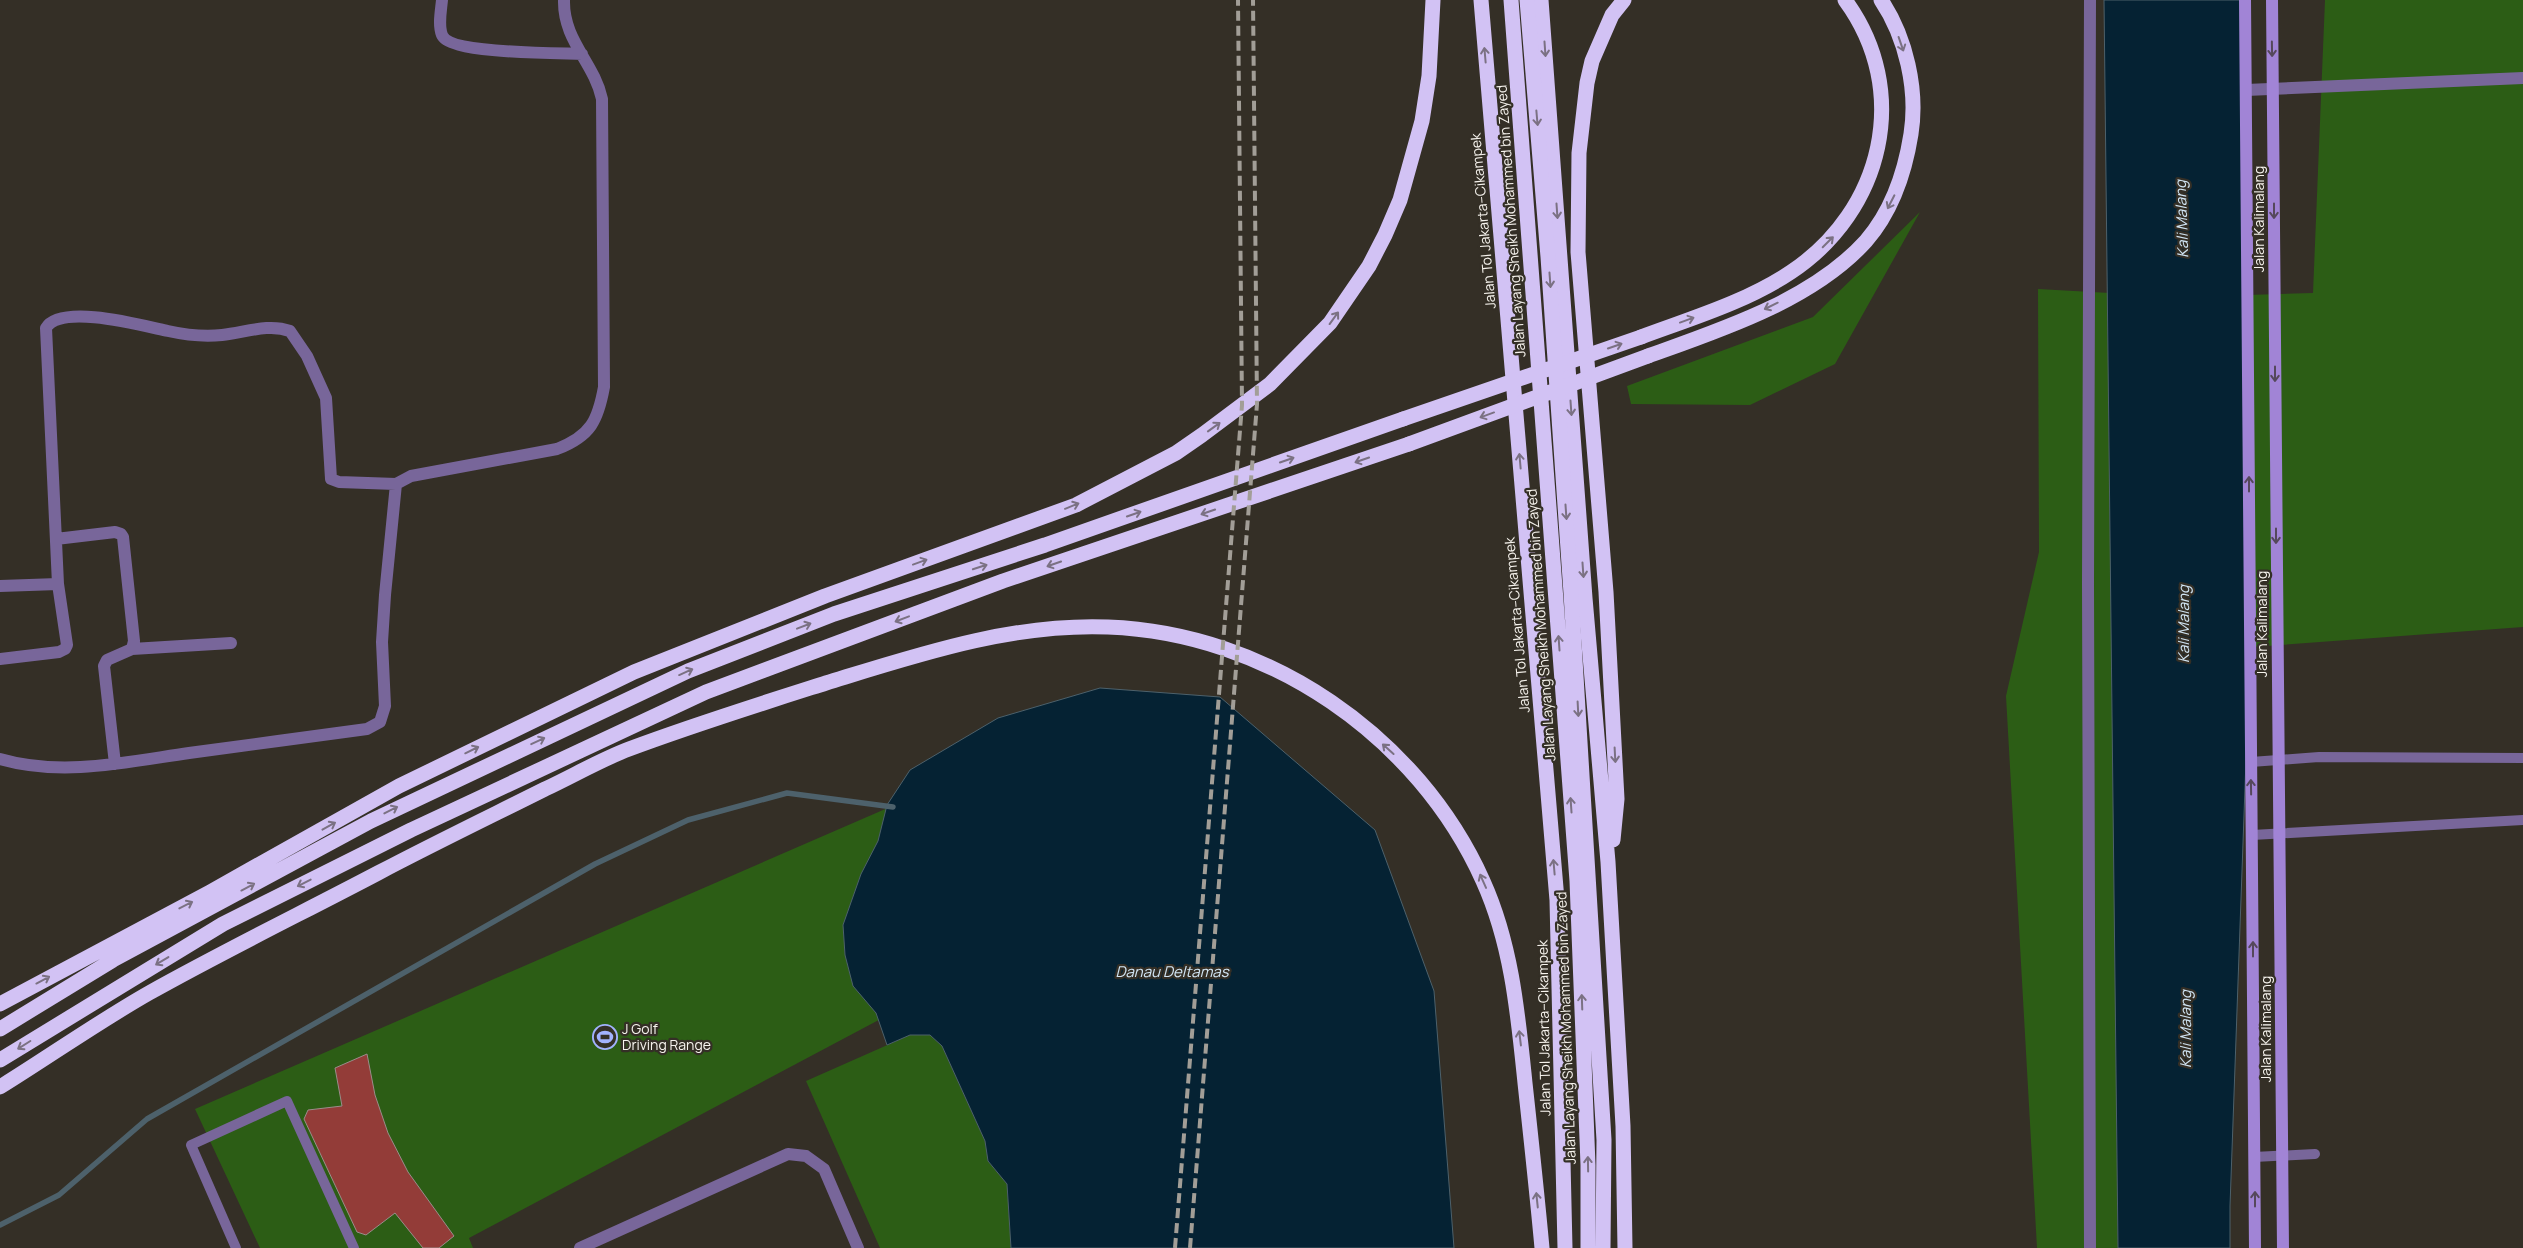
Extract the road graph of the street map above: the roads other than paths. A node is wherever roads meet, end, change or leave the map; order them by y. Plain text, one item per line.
1 (442, 0) edge
2 (564, 0) edge
3 (1433, 0) edge
4 (1481, 0) edge
5 (1511, 0) edge
6 (1527, 0) edge
7 (1541, 0) edge
8 (1624, 0) edge
9 (1845, 0) edge
10 (1881, 0) edge
11 (2090, 0) edge
12 (2245, 0) edge
13 (2272, 0) edge
14 (582, 54) junction
15 (2523, 78) edge
16 (2273, 88) junction
17 (2246, 90) junction
18 (396, 484) junction
19 (56, 539) junction
20 (58, 584) junction
21 (0, 586) edge
22 (231, 643) dead end
23 (132, 649) junction
24 (0, 659) edge
25 (2523, 758) edge
26 (0, 759) edge
27 (2278, 760) junction
28 (2251, 762) junction
29 (115, 764) junction
30 (2523, 820) edge
31 (2279, 834) junction
32 (2252, 835) junction
33 (1608, 862) junction
34 (0, 1004) edge
35 (0, 1029) edge
36 (0, 1060) edge
37 (0, 1087) edge
38 (2282, 1154) junction
39 (2315, 1154) dead end
40 (2254, 1157) junction
41 (236, 1248) edge
42 (354, 1248) edge
43 (580, 1248) edge
44 (858, 1248) edge
45 (1542, 1248) edge
46 (1566, 1248) edge
47 (1588, 1248) edge
48 (1603, 1248) edge
49 (1626, 1248) edge
50 (2090, 1248) edge
51 (2255, 1248) edge
52 (2283, 1248) edge

1 - 14 street
2 - 14 street
34 -> 3 highway
46 -> 4 highway, Jalan Tol Jakarta–Cikampek
47 -> 5 highway, Jalan Layang Sheikh Mohammed bin Zayed, bridge
6 -> 48 highway, Jalan Layang Sheikh Mohammed bin Zayed, bridge
7 -> 33 highway
8 -> 33 highway
35 -> 9 highway, bridge
10 -> 36 highway, bridge
11 - 50 street
12 - 17 main road, Jalan Kalimalang
13 -> 16 main road, Jalan Kalimalang
14 - 18 street
15 - 16 street
16 - 17 street
16 -> 27 main road, Jalan Kalimalang
28 -> 17 main road, Jalan Kalimalang
18 - 19 street
18 - 29 street
19 - 20 street
19 - 23 street
20 - 21 street
20 - 24 street
22 - 23 street
23 - 29 street
25 - 27 lane
26 - 29 street
27 - 28 lane
27 - 31 main road, Jalan Kalimalang
32 -> 28 main road, Jalan Kalimalang
30 - 31 lane
31 - 32 lane
31 - 38 main road, Jalan Kalimalang
40 -> 32 main road, Jalan Kalimalang
33 - 49 highway
45 -> 37 highway
38 - 39 lane
38 - 40 lane
38 - 52 main road, Jalan Kalimalang
51 -> 40 main road, Jalan Kalimalang
41 - 42 lane
43 - 44 street

